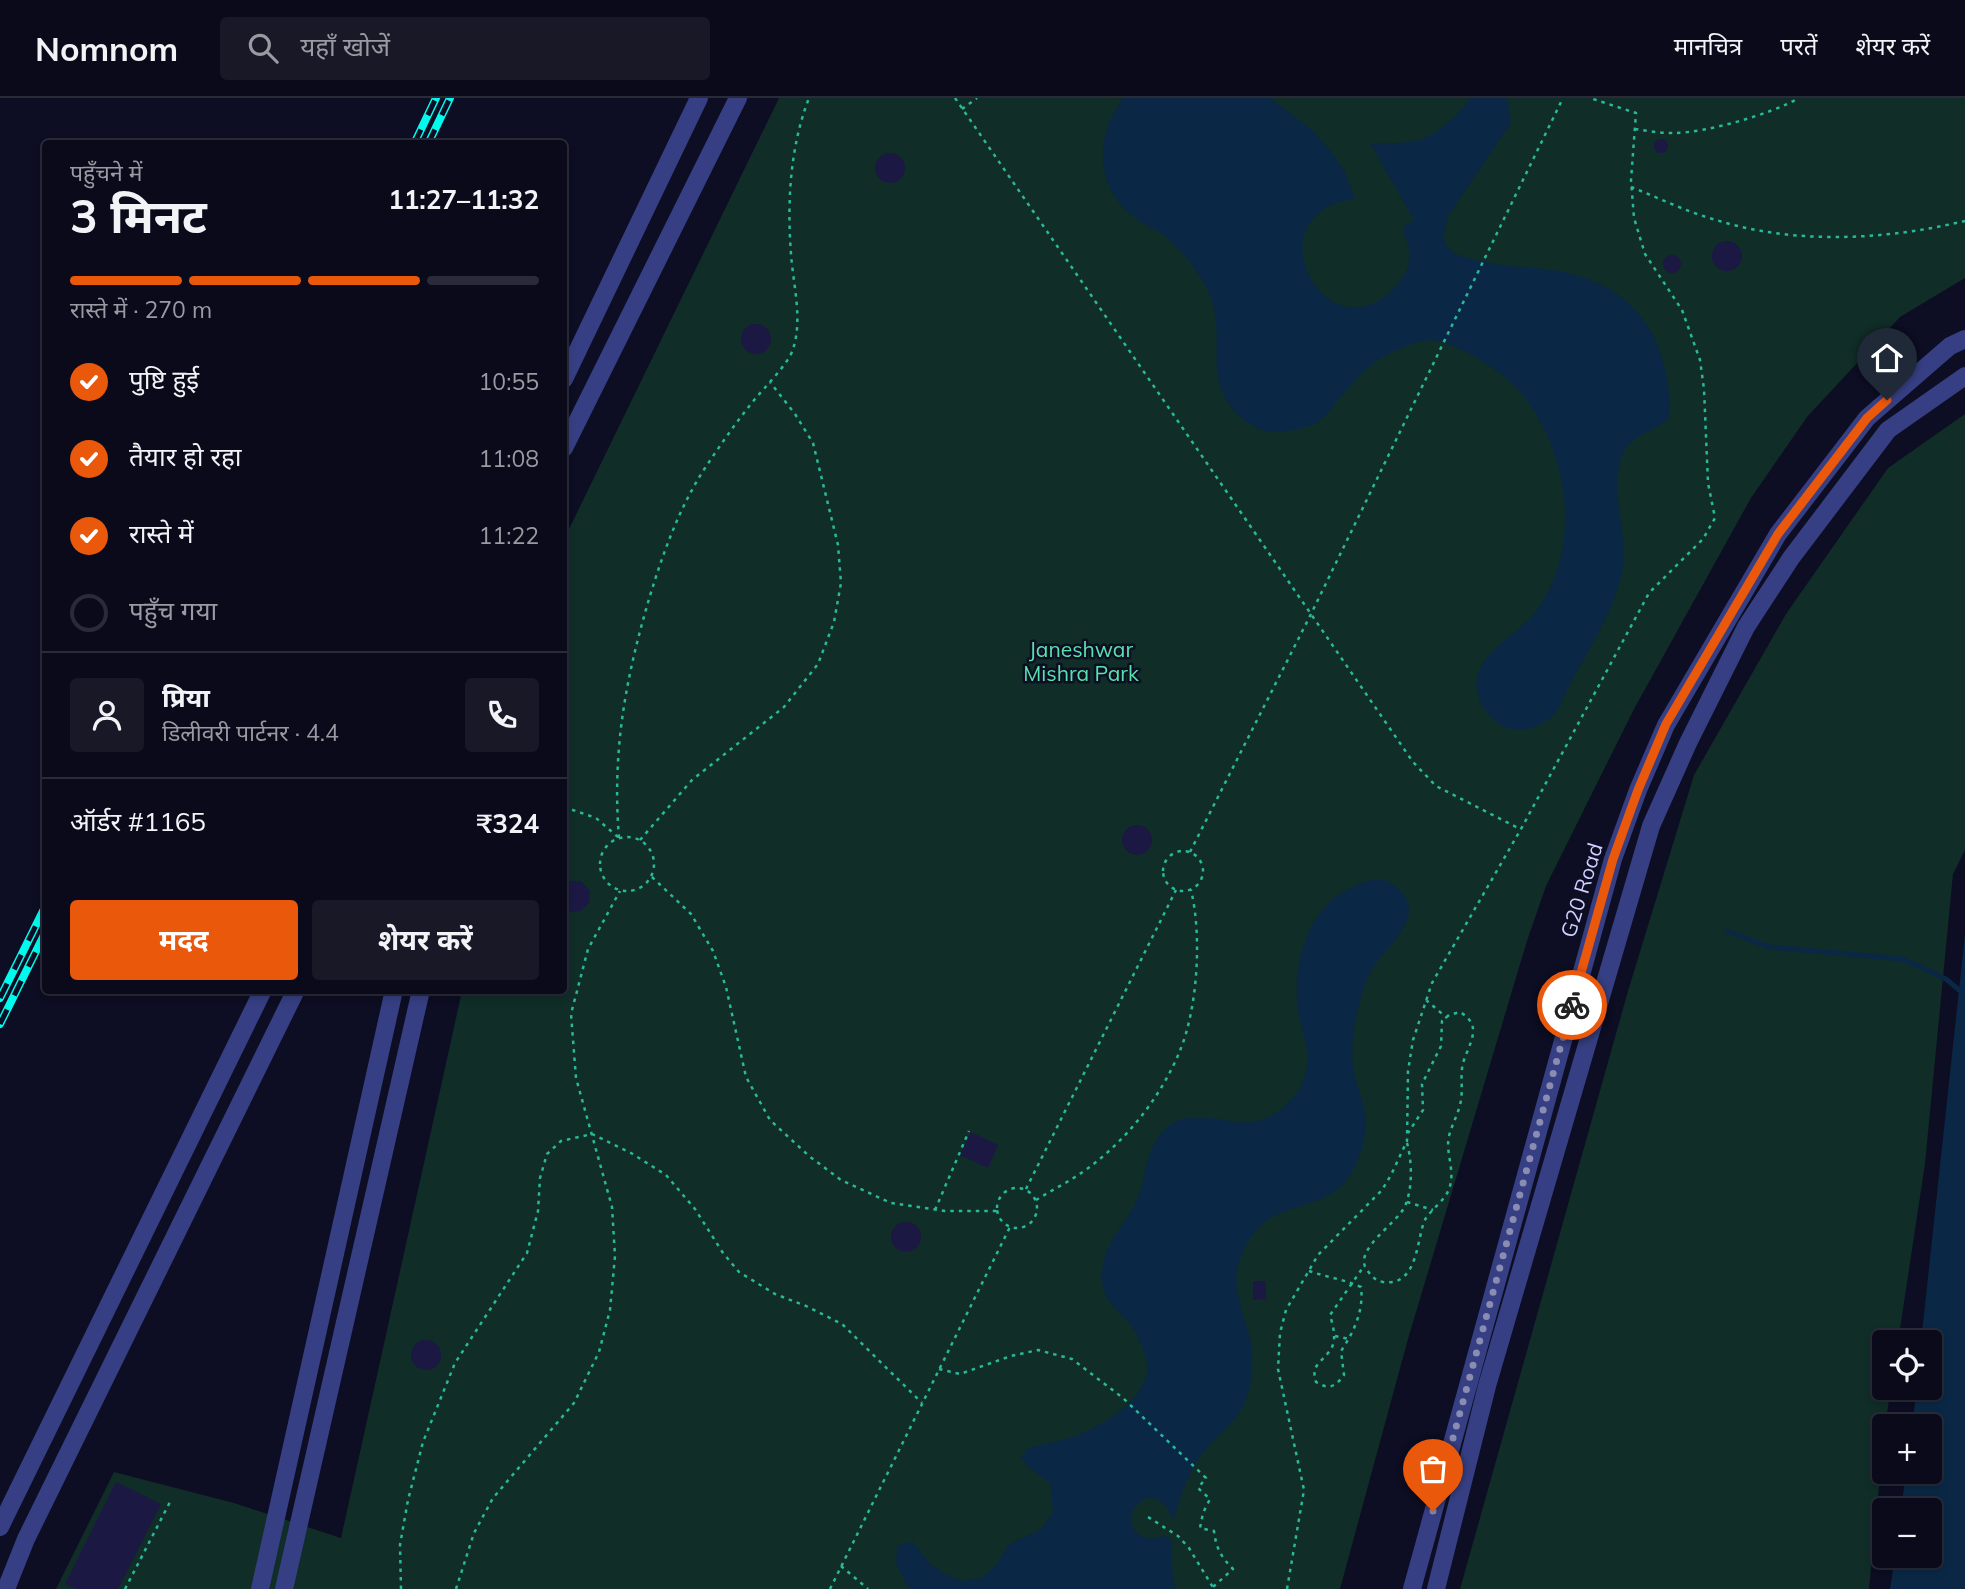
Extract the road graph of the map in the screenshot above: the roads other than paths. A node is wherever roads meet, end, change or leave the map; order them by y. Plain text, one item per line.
1 (699, 98) edge
2 (738, 98) edge
3 (1965, 339) edge
4 (567, 373) edge
5 (1965, 376) edge
6 (567, 442) edge
7 (1613, 859) junction
8 (1638, 872) junction
9 (261, 994) edge
10 (294, 994) edge
11 (393, 994) edge
12 (420, 994) edge
13 (0, 1527) edge
14 (6, 1589) edge
15 (260, 1589) edge
16 (284, 1589) edge
17 (1412, 1589) edge
18 (1436, 1589) edge

1 - 4 street
2 - 6 street
3 - 7 street, G20 Road
5 - 8 street
7 - 8 street
7 - 17 street, G20 Road
8 - 18 street
9 - 13 street
10 - 14 street
11 - 15 street
12 - 16 street

